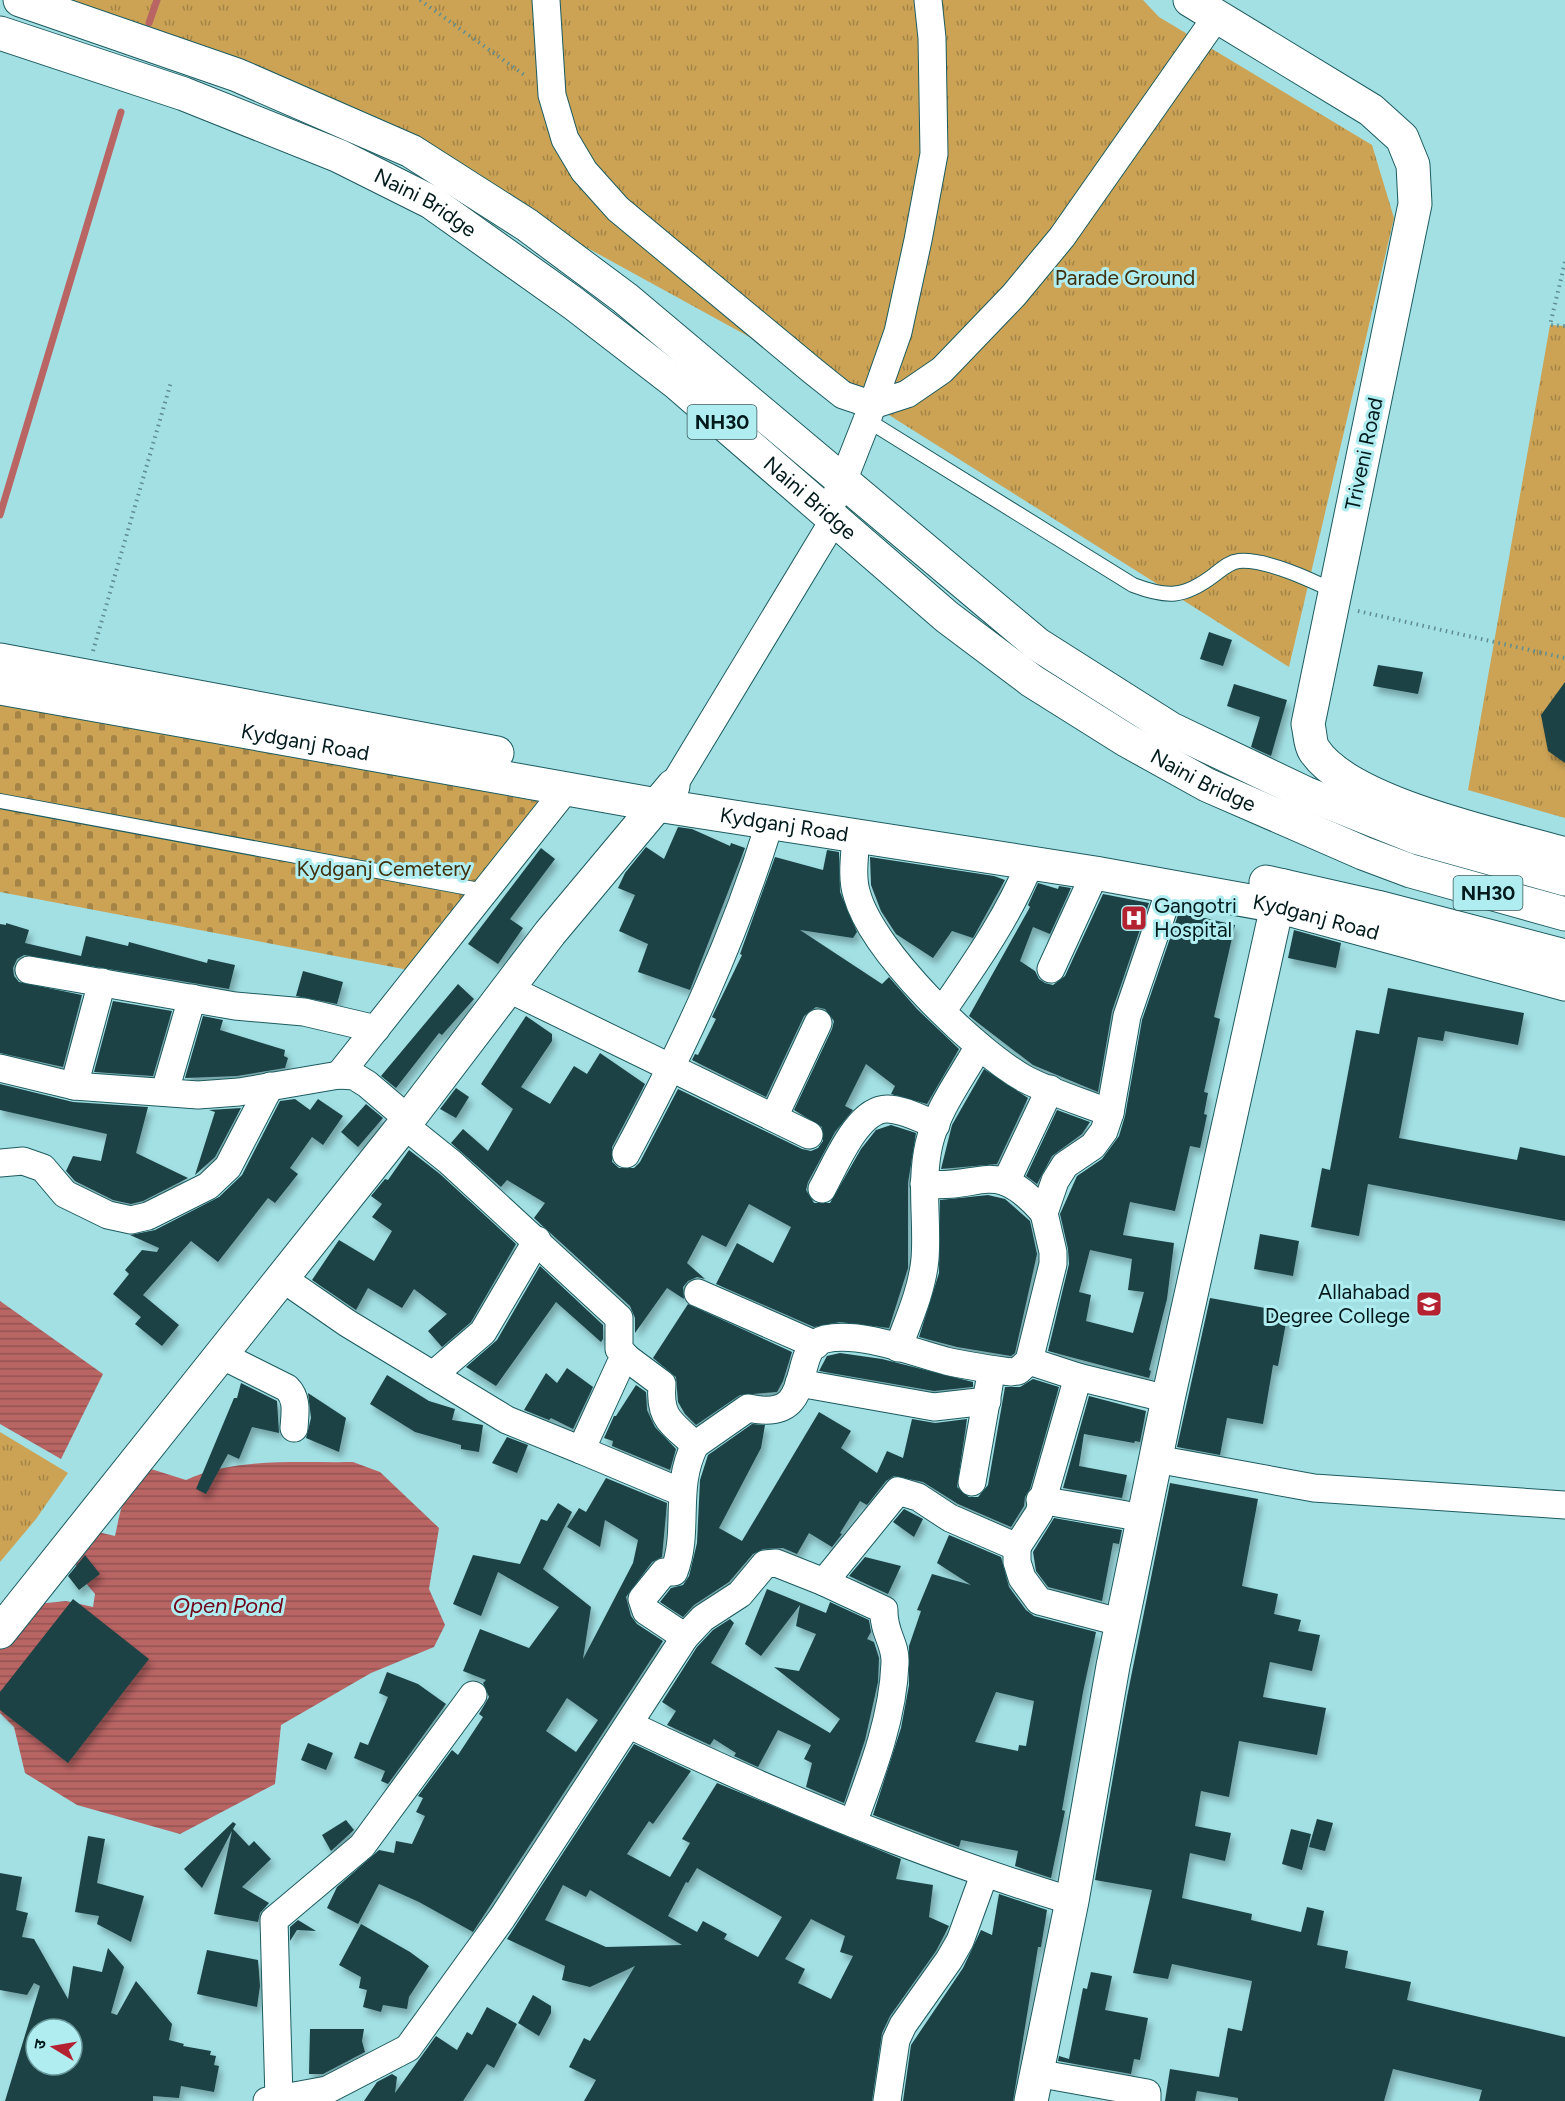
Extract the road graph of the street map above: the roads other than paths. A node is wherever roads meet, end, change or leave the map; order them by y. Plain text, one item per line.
1 (20, 0) edge
2 (546, 0) edge
3 (928, 0) edge
4 (1203, 8) edge
5 (0, 33) edge
6 (870, 413) junction
7 (843, 481) junction
8 (832, 515) junction
9 (1334, 598) junction
10 (0, 660) edge
11 (0, 688) edge
12 (566, 789) junction
13 (665, 795) junction
14 (0, 801) edge
15 (770, 822) junction
16 (856, 836) junction
17 (1565, 854) edge
18 (1030, 863) junction
19 (1095, 873) junction
20 (1565, 879) edge
21 (1171, 887) junction
22 (486, 891) junction
23 (1280, 896) junction
24 (1565, 914) edge
25 (1565, 956) edge
26 (1051, 969) dead end
27 (29, 970) dead end
28 (102, 982) junction
29 (1565, 984) edge
30 (507, 988) junction
31 (192, 998) junction
32 (943, 1010) junction
33 (818, 1023) dead end
34 (376, 1029) junction
35 (979, 1046) junction
36 (672, 1067) junction
37 (0, 1068) edge
38 (354, 1078) junction
39 (74, 1086) junction
40 (270, 1086) junction
41 (1050, 1089) junction
42 (165, 1092) junction
43 (1110, 1113) junction
44 (774, 1117) junction
45 (405, 1121) junction
46 (936, 1125) junction
47 (809, 1135) dead end
48 (626, 1154) dead end
49 (0, 1163) edge
50 (1006, 1182) junction
51 (924, 1184) junction
52 (822, 1189) dead end
53 (1044, 1213) junction
54 (537, 1240) junction
55 (282, 1278) junction
56 (698, 1293) dead end
57 (816, 1345) junction
58 (898, 1347) junction
59 (221, 1355) junction
60 (627, 1358) junction
61 (1029, 1361) junction
62 (992, 1370) junction
63 (433, 1375) junction
64 (1078, 1377) junction
65 (799, 1383) junction
66 (1168, 1399) junction
67 (987, 1401) junction
68 (294, 1428) dead end
69 (695, 1445) junction
70 (581, 1450) junction
71 (1156, 1459) junction
72 (972, 1482) dead end
73 (681, 1492) junction
74 (1040, 1500) junction
75 (1565, 1505) edge
76 (1144, 1518) junction
77 (1017, 1547) junction
78 (824, 1582) junction
79 (1123, 1623) junction
80 (0, 1632) edge
81 (685, 1637) junction
82 (473, 1695) dead end
83 (630, 1725) junction
84 (853, 1823) junction
85 (984, 1875) junction
86 (1072, 1901) junction
87 (1033, 2087) edge
88 (273, 2100) edge
89 (887, 2101) edge
90 (1147, 2101) edge

1 - 7 main road, Naini Bridge / NH30
2 - 6 street
3 - 6 street
4 - 6 street
4 - 9 main road, Triveni Road
5 - 8 main road, Naini Bridge / NH30
6 - 7 street
6 - 9 lane
7 - 8 street
7 - 20 main road, Naini Bridge / NH30
8 - 13 street
8 - 24 main road, Naini Bridge / NH30
9 - 17 main road, Triveni Road
10 - 13 main road, Kydganj Road
11 - 12 main road, Kydganj Road
12 - 13 main road, Kydganj Road
12 - 22 street
13 - 15 main road, Kydganj Road
13 - 23 main road, Kydganj Road
13 - 30 main road
14 - 22 lane
15 - 16 main road, Kydganj Road
15 - 36 street
16 - 18 main road, Kydganj Road
16 - 32 street
18 - 19 main road, Kydganj Road
18 - 32 street
19 - 21 main road, Kydganj Road
19 - 26 street
21 - 23 main road, Kydganj Road
21 - 43 street
22 - 34 street
23 - 25 main road, Kydganj Road
23 - 29 main road, Kydganj Road
23 - 66 main road
27 - 28 street
28 - 31 street
28 - 39 street
30 - 36 street
30 - 45 main road
31 - 34 street
31 - 42 street
32 - 35 street
33 - 44 street
34 - 38 street
35 - 41 street
35 - 46 street
36 - 44 street
36 - 48 street
37 - 39 street
38 - 40 street
38 - 45 street
39 - 42 street
40 - 42 street
40 - 49 street
41 - 43 street
41 - 50 street
43 - 53 street
44 - 47 street
45 - 54 street
45 - 55 main road
46 - 51 street
46 - 52 street
50 - 51 street
50 - 53 street
51 - 58 street
53 - 61 street
54 - 60 street
54 - 63 street
55 - 59 main road
55 - 63 street
56 - 57 street
57 - 58 street
57 - 65 street
58 - 62 street
59 - 68 street
59 - 80 main road
60 - 69 street
60 - 70 street
61 - 62 street
61 - 64 street
62 - 67 street
63 - 70 street
64 - 66 street
64 - 74 street
65 - 67 street
65 - 69 street
66 - 71 main road
67 - 72 street
69 - 73 street
70 - 73 street
71 - 75 street
71 - 76 main road
73 - 81 street
74 - 76 street
74 - 77 street
76 - 79 main road
77 - 78 street
77 - 79 street
78 - 81 street
78 - 84 street
79 - 86 main road
81 - 83 street
82 - 88 street
83 - 84 street
83 - 88 street
84 - 85 street
85 - 86 street
85 - 89 street
86 - 87 main road
87 - 90 street

